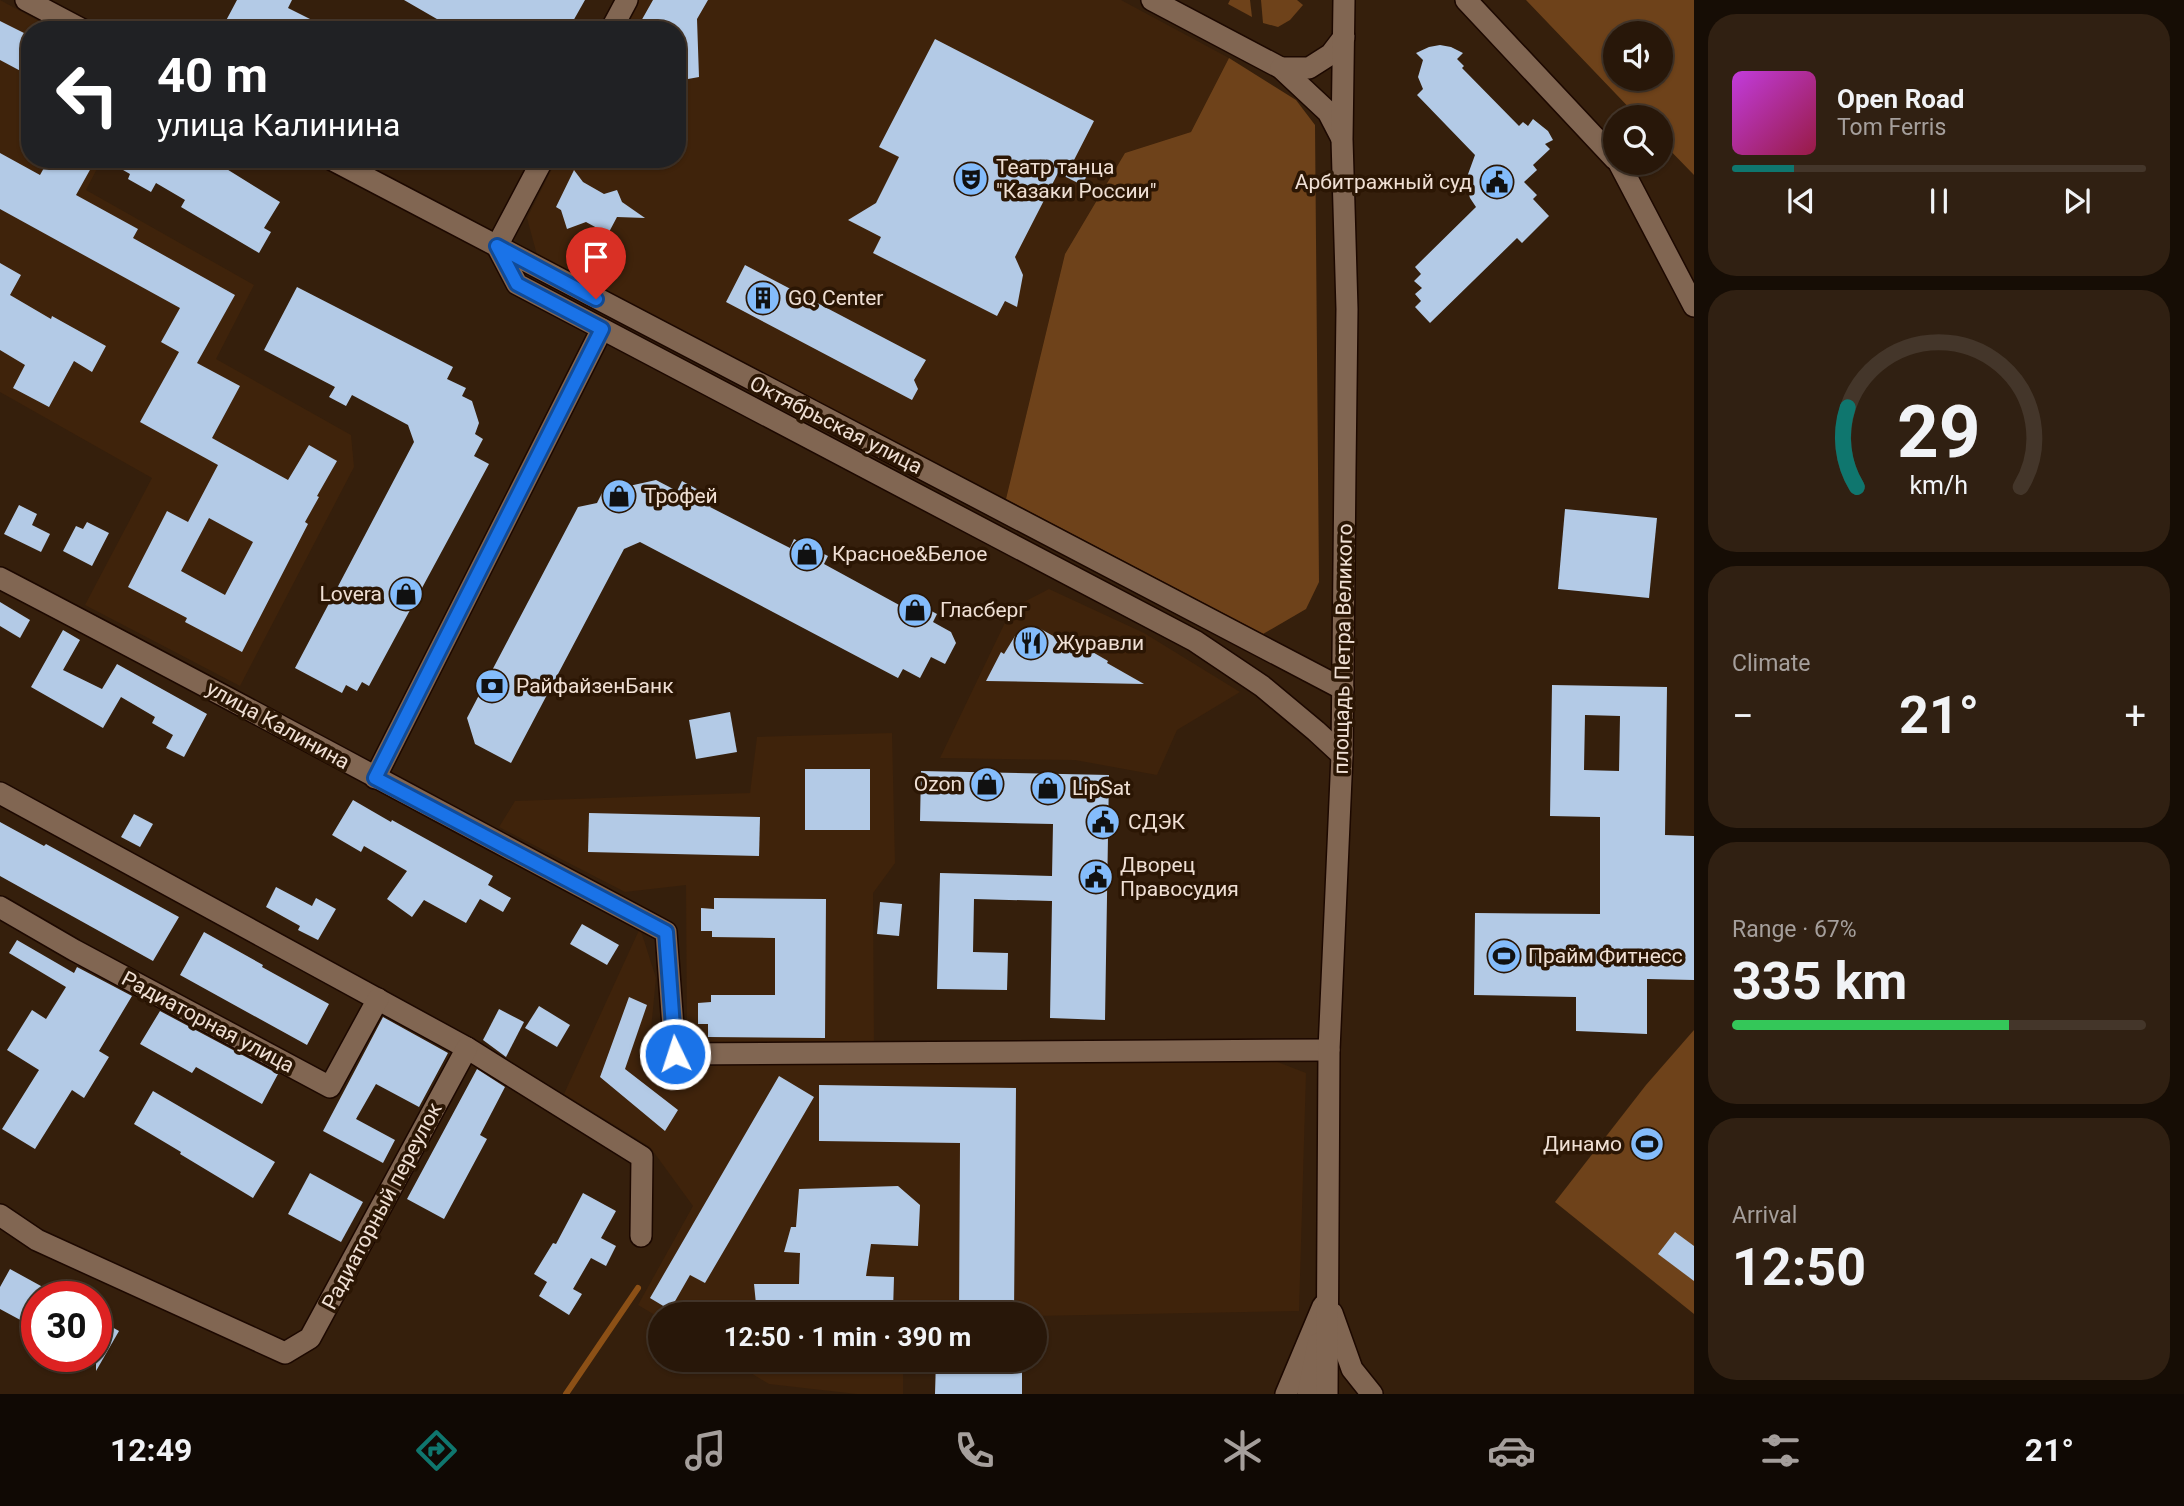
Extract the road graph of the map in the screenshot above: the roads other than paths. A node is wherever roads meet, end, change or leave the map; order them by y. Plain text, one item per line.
1 (26, 0) edge
2 (627, 0) edge
3 (1152, 0) edge
4 (1344, 0) edge
5 (1466, 0) edge
6 (66, 21) edge
7 (616, 21) edge
8 (1344, 37) junction
9 (1282, 68) junction
10 (1342, 139) junction
11 (1603, 146) edge
12 (348, 168) edge
13 (538, 168) edge
14 (1625, 175) edge
15 (497, 246) junction
16 (1694, 306) edge
17 (602, 329) junction
18 (0, 578) edge
19 (1204, 616) junction
20 (1195, 641) junction
21 (1343, 689) junction
22 (1342, 755) junction
23 (375, 778) junction
24 (0, 793) edge
25 (0, 907) edge
26 (378, 999) junction
27 (467, 1048) junction
28 (1329, 1050) junction
29 (0, 1215) edge
30 (641, 1236) dead end
31 (1326, 1297) junction
32 (1286, 1394) edge
33 (1308, 1394) edge
34 (1328, 1394) edge
35 (1372, 1394) edge

1 - 6 street
2 - 7 street
3 - 9 street
4 - 8 street, площадь Петра Великого
5 - 11 street
8 - 9 street
8 - 10 street, площадь Петра Великого
9 - 10 street
10 - 21 street, площадь Петра Великого
12 - 15 street, Октябрьская улица
13 - 15 street
14 - 16 street
15 - 17 street
15 - 19 street, Октябрьская улица
17 - 20 street
17 - 23 street
18 - 23 street, улица Калинина
19 - 20 street
19 - 21 street, Октябрьская улица
20 - 22 street
21 - 22 street, площадь Петра Великого
22 - 28 street, площадь Петра Великого
23 - 28 street, улица Калинина
24 - 26 street
25 - 26 street, Радиаторная улица
26 - 27 street
27 - 29 street, Радиаторный переулок
27 - 30 street
28 - 31 street, площадь Петра Великого
31 - 32 street
31 - 33 street, площадь Петра Великого
31 - 34 street, площадь Петра Великого
31 - 35 street

